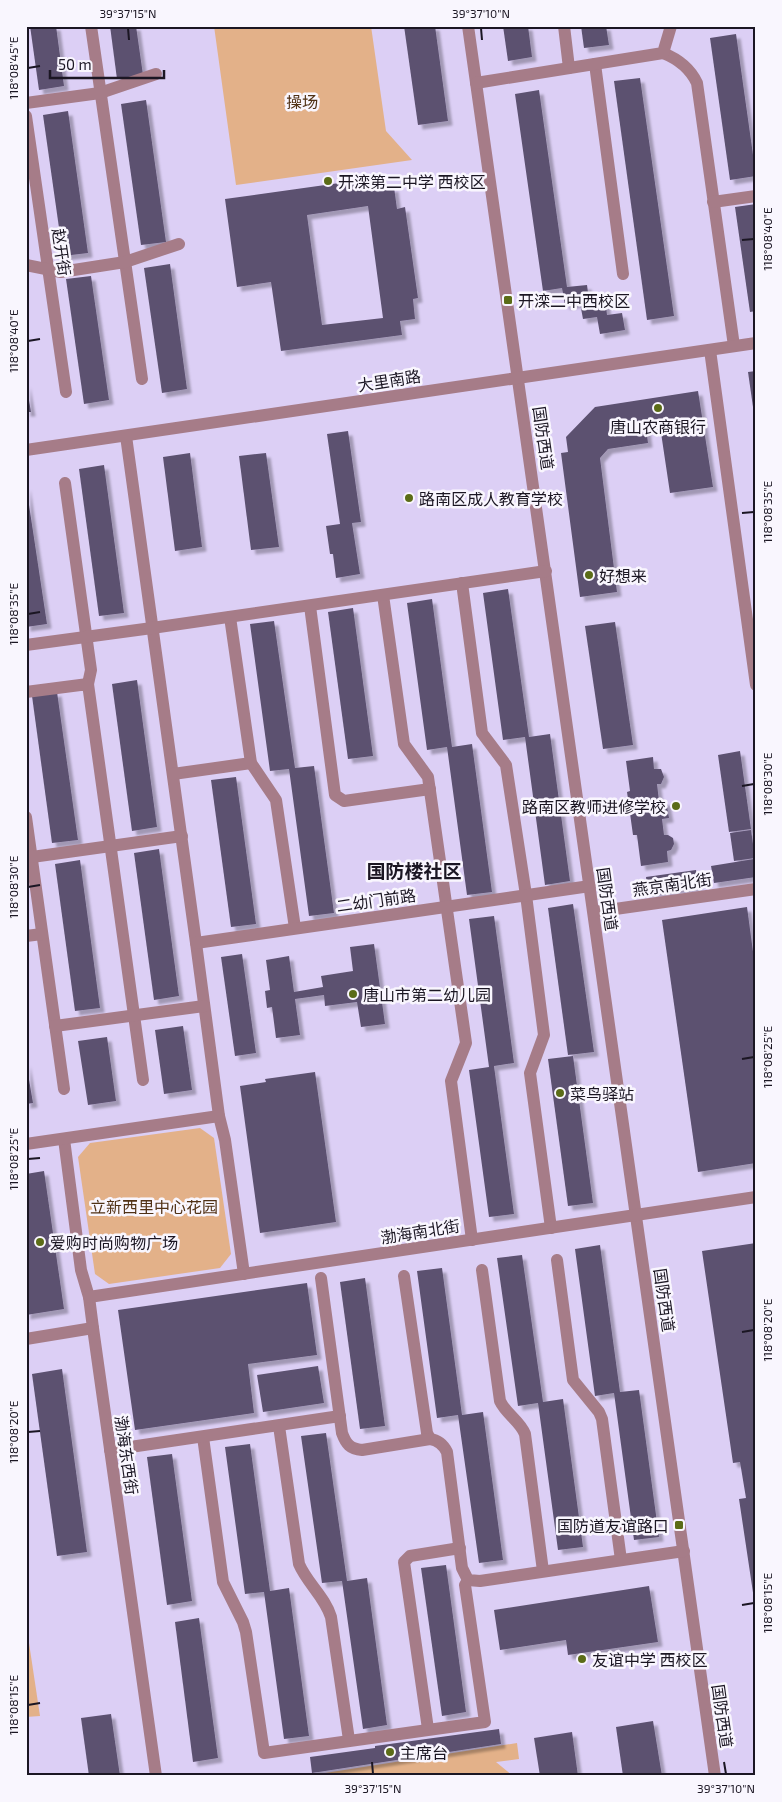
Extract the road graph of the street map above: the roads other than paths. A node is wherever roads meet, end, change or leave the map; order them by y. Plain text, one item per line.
1 (91, 26) edge
2 (468, 26) edge
3 (564, 26) edge
4 (671, 26) edge
5 (663, 53) junction
6 (594, 64) junction
7 (569, 68) junction
8 (156, 74) dead end
9 (476, 83) junction
10 (100, 93) junction
11 (26, 103) edge
12 (26, 116) edge
13 (756, 196) edge
14 (713, 202) junction
15 (179, 244) dead end
16 (125, 262) junction
17 (26, 265) edge
18 (48, 270) junction
19 (623, 274) dead end
20 (756, 343) edge
21 (734, 346) junction
22 (710, 350) junction
23 (519, 377) junction
24 (142, 379) dead end
25 (66, 392) dead end
26 (126, 436) junction
27 (26, 450) edge
28 (65, 483) dead end
29 (546, 571) junction
30 (462, 583) junction
31 (383, 595) junction
32 (310, 606) junction
33 (230, 617) junction
34 (152, 628) junction
35 (86, 637) junction
36 (753, 640) edge
37 (26, 644) edge
38 (88, 684) junction
39 (756, 685) edge
40 (26, 692) edge
41 (251, 763) junction
42 (172, 774) junction
43 (430, 789) junction
44 (26, 817) edge
45 (182, 836) junction
46 (110, 847) junction
47 (32, 857) junction
48 (590, 886) junction
49 (756, 889) edge
50 (526, 895) junction
51 (447, 906) junction
52 (594, 912) junction
53 (295, 928) junction
54 (42, 934) junction
55 (26, 936) edge
56 (196, 943) junction
57 (204, 1006) junction
58 (134, 1016) junction
59 (55, 1026) junction
60 (143, 1080) dead end
61 (64, 1089) dead end
62 (219, 1116) junction
63 (64, 1139) junction
64 (26, 1144) edge
65 (756, 1197) edge
66 (636, 1215) junction
67 (551, 1228) junction
68 (472, 1240) junction
69 (557, 1260) dead end
70 (482, 1270) dead end
71 (244, 1274) junction
72 (404, 1276) dead end
73 (321, 1278) dead end
74 (89, 1297) junction
75 (93, 1328) junction
76 (26, 1339) edge
77 (340, 1416) junction
78 (279, 1426) junction
79 (203, 1437) junction
80 (430, 1440) junction
81 (110, 1450) junction
82 (460, 1548) junction
83 (684, 1551) junction
84 (621, 1560) junction
85 (543, 1571) junction
86 (468, 1580) junction
87 (428, 1730) junction
88 (349, 1740) junction
89 (156, 1776) edge
90 (715, 1776) edge

1 - 10 street
2 - 9 street, 国防西道
3 - 7 street
4 - 5 street
5 - 6 street
5 - 14 street
6 - 7 street
6 - 19 street
7 - 9 street
8 - 10 street
9 - 23 street, 国防西道
10 - 11 street
10 - 16 street
12 - 18 street, 赵开街
13 - 14 street
14 - 21 street
15 - 16 street
16 - 18 street
16 - 24 street
17 - 18 street
18 - 25 street, 赵开街
20 - 21 street, 大里南路
21 - 22 street, 大里南路
22 - 23 street, 大里南路
22 - 36 street
23 - 26 street, 大里南路
23 - 29 street, 国防西道
26 - 27 street, 大里南路
26 - 34 street
28 - 35 street
29 - 30 street
29 - 48 street, 国防西道
30 - 31 street
30 - 50 street
31 - 32 street
31 - 43 street
32 - 33 street
32 - 43 street
33 - 34 street
33 - 41 street
34 - 35 street
34 - 42 street
35 - 37 street
35 - 38 street
36 - 39 street
38 - 40 street
38 - 46 street
41 - 42 street
41 - 53 street
42 - 45 street
43 - 51 street
44 - 47 street
45 - 46 street
45 - 56 street
46 - 47 street
46 - 58 street
47 - 54 street
48 - 50 street, 二幼门前路
48 - 52 street, 国防西道
49 - 52 street, 燕京南北街
50 - 51 street, 二幼门前路
50 - 67 street
51 - 53 street, 二幼门前路
51 - 68 street
52 - 66 street, 国防西道
53 - 56 street, 二幼门前路
54 - 55 street
54 - 59 street
56 - 57 street
57 - 58 street
57 - 62 street
58 - 59 street
58 - 60 street
59 - 61 street
62 - 63 street
62 - 71 street
63 - 64 street
63 - 74 street, 渤海东西街
65 - 66 street, 渤海南北街
66 - 67 street, 渤海南北街
66 - 83 street, 国防西道
67 - 68 street, 渤海南北街
68 - 71 street, 渤海南北街
69 - 84 street
70 - 85 street
71 - 74 street, 渤海南北街
72 - 80 street
73 - 77 street
74 - 75 street, 渤海东西街
75 - 76 street
75 - 81 street, 渤海东西街
77 - 78 street
77 - 80 street
78 - 79 street
78 - 88 street
79 - 81 street
79 - 88 street
80 - 82 street
81 - 89 street, 渤海东西街
82 - 86 street
82 - 87 street
83 - 84 street
83 - 90 street, 国防西道
84 - 85 street
85 - 86 street
86 - 87 street
87 - 88 street

